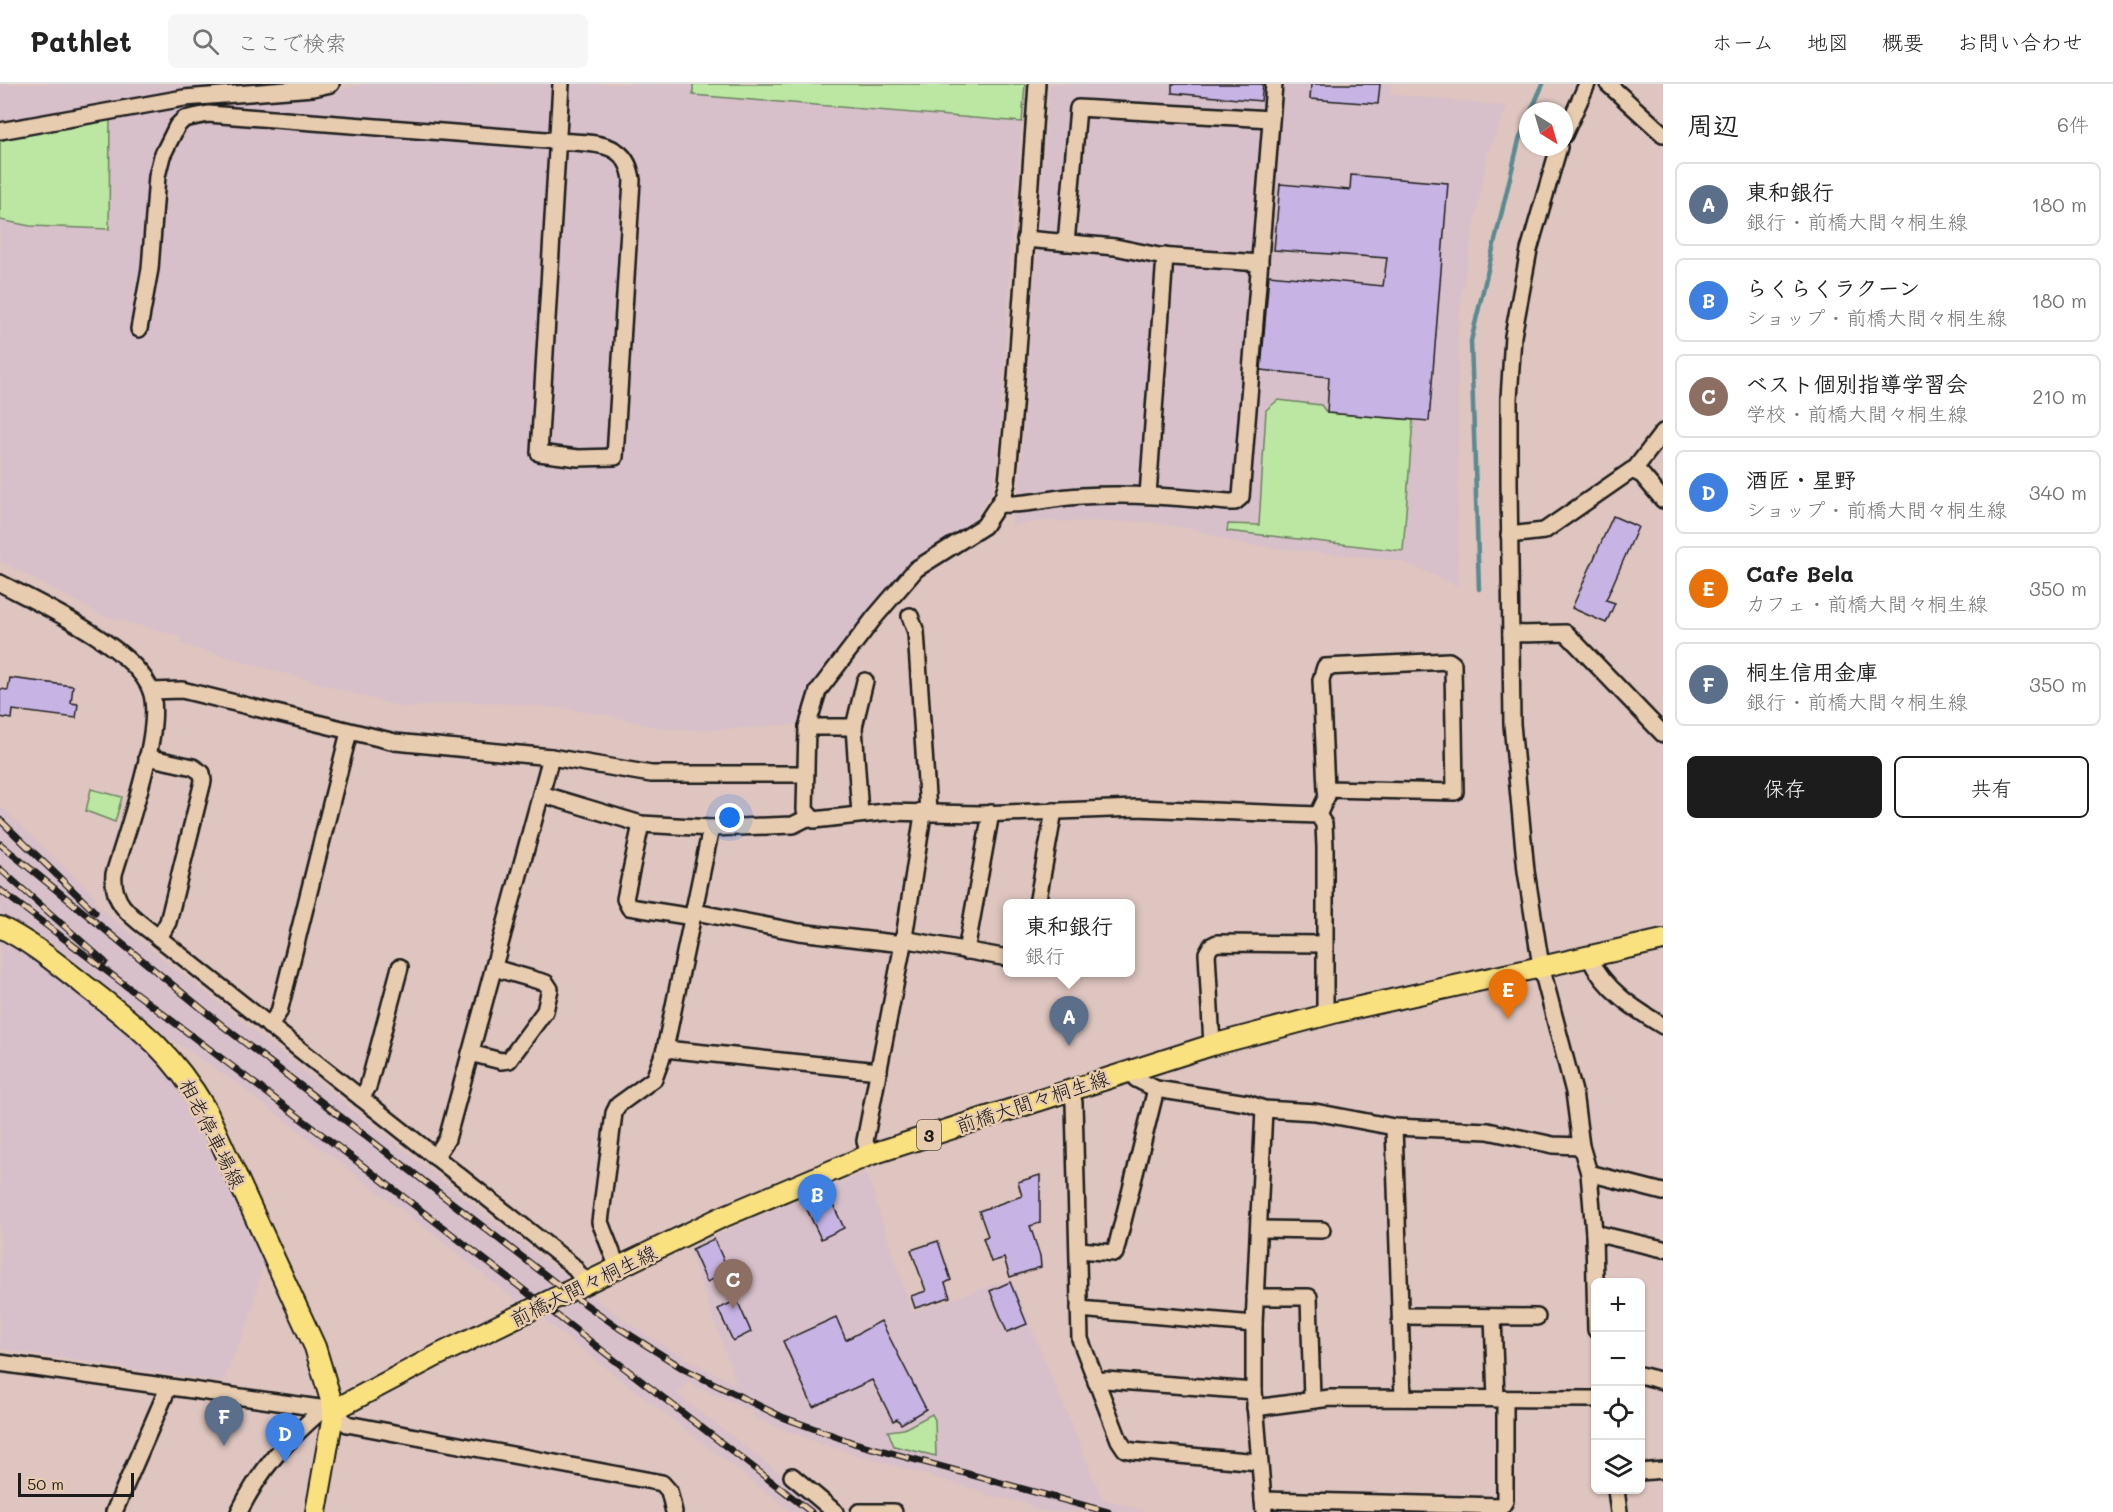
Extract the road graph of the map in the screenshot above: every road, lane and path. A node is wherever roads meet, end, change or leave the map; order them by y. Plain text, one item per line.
1 (331, 84) edge
2 (561, 84) edge
3 (1037, 84) edge
4 (1274, 84) edge
5 (1587, 84) edge
6 (1608, 84) edge
7 (213, 90) edge
8 (1573, 115) edge
9 (1271, 119) junction
10 (0, 132) edge
11 (1663, 134) edge
12 (559, 141) junction
13 (1556, 156) edge
14 (1025, 239) junction
15 (1066, 243) junction
16 (1165, 256) junction
17 (1260, 263) junction
18 (140, 329) dead end
19 (1663, 432) edge
20 (1634, 470) junction
21 (1148, 495) junction
22 (1663, 500) edge
23 (999, 504) junction
24 (1509, 535) junction
25 (0, 583) edge
26 (910, 616) dead end
27 (1511, 634) junction
28 (865, 681) dead end
29 (151, 691) junction
30 (807, 727) junction
31 (854, 727) junction
32 (349, 732) junction
33 (1663, 734) edge
34 (147, 757) junction
35 (551, 757) junction
36 (805, 774) junction
37 (1326, 789) junction
38 (541, 794) junction
39 (925, 811) junction
40 (1054, 811) junction
41 (991, 813) junction
42 (860, 814) junction
43 (1318, 815) junction
44 (809, 817) junction
45 (641, 824) junction
46 (711, 828) junction
47 (1038, 899) edge
48 (694, 915) junction
49 (0, 927) edge
50 (159, 938) junction
51 (1663, 940) edge
52 (903, 942) junction
53 (1324, 944) junction
54 (966, 951) junction
55 (1003, 957) edge
56 (1589, 957) junction
57 (1541, 966) junction
58 (400, 967) dead end
59 (494, 968) junction
60 (1325, 1015) junction
61 (269, 1026) junction
62 (1663, 1026) edge
63 (1212, 1045) junction
64 (664, 1049) junction
65 (470, 1053) junction
66 (1132, 1069) junction
67 (879, 1071) junction
68 (1071, 1088) junction
69 (1156, 1089) junction
70 (361, 1098) junction
71 (1264, 1109) junction
72 (1394, 1126) junction
73 (1581, 1146) junction
74 (869, 1155) junction
75 (435, 1157) junction
76 (1589, 1173) junction
77 (1663, 1192) edge
78 (1259, 1229) junction
79 (1322, 1230) dead end
80 (1594, 1233) junction
81 (1663, 1249) edge
82 (1079, 1250) junction
83 (618, 1268) junction
84 (1595, 1278) edge
85 (587, 1284) junction
86 (1255, 1297) junction
87 (1079, 1310) junction
88 (1401, 1316) junction
89 (1493, 1317) junction
90 (1537, 1317) dead end
91 (1254, 1324) junction
92 (0, 1363) edge
93 (1645, 1376) edge
94 (1663, 1381) edge
95 (1096, 1382) junction
96 (168, 1388) junction
97 (1254, 1391) junction
98 (1403, 1398) junction
99 (1312, 1399) junction
100 (1501, 1399) junction
101 (1591, 1399) edge
102 (1255, 1408) junction
103 (328, 1410) junction
104 (1259, 1462) junction
105 (1663, 1470) edge
106 (1645, 1472) edge
107 (792, 1476) dead end
108 (1617, 1494) edge
109 (1264, 1506) edge
110 (114, 1512) edge
111 (239, 1512) edge
112 (316, 1512) edge
113 (674, 1512) edge
114 (835, 1512) edge
115 (859, 1512) edge
116 (894, 1512) edge
117 (1619, 1512) edge

1 - 7 street
2 - 12 street
3 - 14 street
4 - 9 street
5 - 8 street
6 - 11 street
7 - 10 street
9 - 15 street
9 - 17 street
12 - 12 street
12 - 18 street
13 - 24 street
14 - 15 street
14 - 23 street
15 - 16 street
16 - 17 street
16 - 21 street
17 - 21 street
19 - 20 street
20 - 22 street
20 - 24 street
21 - 23 street
23 - 30 street
24 - 27 street
25 - 29 street
26 - 39 street
27 - 33 street
27 - 57 street
28 - 31 street
29 - 32 street
29 - 34 street
30 - 31 street
30 - 36 street
31 - 42 street
32 - 35 street
32 - 61 street
34 - 50 street
34 - 50 street
35 - 36 street
35 - 38 street
36 - 44 street
37 - 37 street
37 - 43 street
38 - 45 street
38 - 59 street
39 - 41 street
39 - 42 street
39 - 52 street
40 - 41 street
40 - 43 street
40 - 47 street
41 - 54 street
42 - 44 street
43 - 53 street
44 - 46 street
45 - 46 street
45 - 48 street
46 - 48 street
48 - 52 street
48 - 64 street
49 - 103 main road, 相老停車場線
50 - 61 street
51 - 56 main road, 前橋大間々桐生線 / 3
52 - 54 street
52 - 67 street
53 - 60 street
53 - 63 street
54 - 55 street
56 - 57 main road, 前橋大間々桐生線 / 3
56 - 62 street
57 - 60 main road, 前橋大間々桐生線 / 3
57 - 73 street
58 - 70 street
59 - 65 street
59 - 65 street
60 - 63 main road, 前橋大間々桐生線 / 3
61 - 70 street
63 - 66 main road, 前橋大間々桐生線 / 3
64 - 67 street
64 - 83 street
65 - 75 street
66 - 68 main road, 前橋大間々桐生線 / 3
66 - 69 street
67 - 74 street
68 - 74 main road, 前橋大間々桐生線 / 3
68 - 82 street
69 - 71 street
69 - 82 street
70 - 75 street
71 - 72 street
71 - 78 street
72 - 73 street
72 - 88 street
73 - 76 street
74 - 83 main road, 前橋大間々桐生線 / 3
75 - 85 street
76 - 77 street
76 - 80 street
78 - 79 street
78 - 86 street
80 - 81 street
80 - 84 street
82 - 87 street
83 - 85 main road, 前橋大間々桐生線 / 3
85 - 103 main road, 前橋大間々桐生線 / 3
86 - 91 street
86 - 99 street
87 - 91 street
87 - 95 street
88 - 89 street
88 - 98 street
89 - 90 street
89 - 100 street
91 - 97 street
92 - 96 street
93 - 94 street
95 - 97 street
95 - 104 street
96 - 103 street
96 - 110 street
97 - 102 street
98 - 99 street
98 - 100 street
99 - 102 street
100 - 101 street
100 - 109 street
102 - 104 street
103 - 111 street
103 - 112 main road
103 - 113 street
104 - 109 street
105 - 106 street
107 - 114 street
108 - 117 street
115 - 116 street

